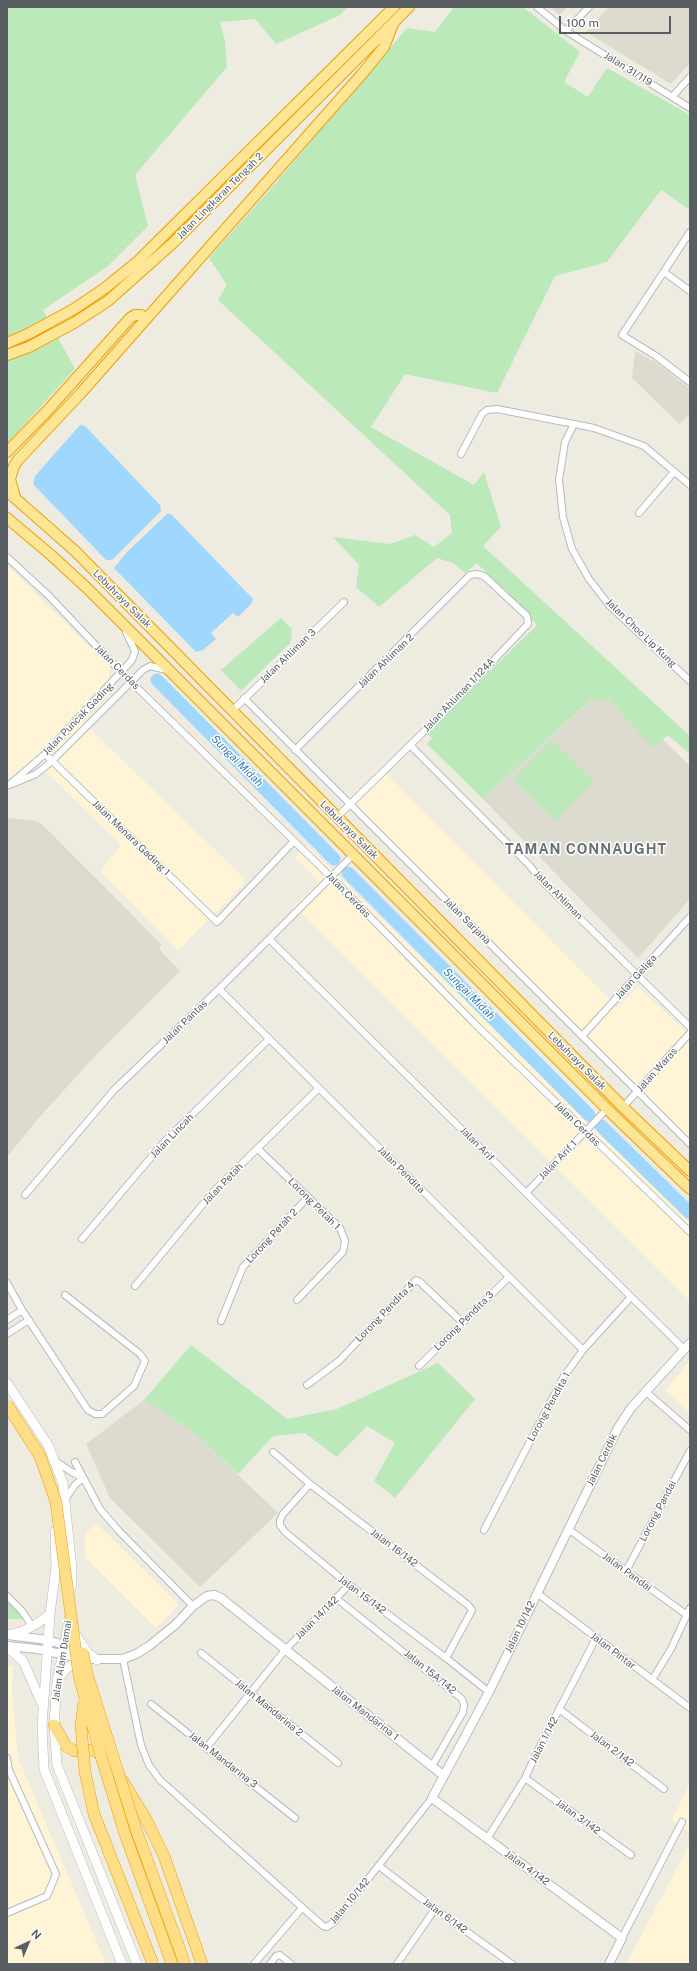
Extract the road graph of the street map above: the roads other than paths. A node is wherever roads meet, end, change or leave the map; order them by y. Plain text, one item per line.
1 (394, 7) edge
2 (409, 7) edge
3 (537, 7) edge
4 (589, 7) edge
5 (393, 24) junction
6 (566, 31) junction
7 (690, 77) edge
8 (672, 97) junction
9 (690, 108) edge
10 (690, 232) edge
11 (664, 272) junction
12 (690, 291) edge
13 (146, 318) junction
14 (7, 343) edge
15 (7, 355) edge
16 (690, 382) edge
17 (574, 424) junction
18 (7, 452) edge
19 (461, 454) dead end
20 (674, 472) junction
21 (690, 485) edge
22 (11, 494) edge
23 (639, 513) dead end
24 (7, 518) edge
25 (7, 557) edge
26 (476, 574) joint
27 (344, 602) dead end
28 (122, 624) junction
29 (168, 670) junction
30 (122, 673) junction
31 (131, 681) junction
32 (690, 681) edge
33 (244, 698) junction
34 (232, 710) junction
35 (410, 745) junction
36 (295, 750) junction
37 (45, 754) junction
38 (52, 761) junction
39 (8, 785) edge
40 (350, 804) junction
41 (336, 817) junction
42 (294, 841) junction
43 (352, 855) junction
44 (331, 877) junction
45 (690, 917) edge
46 (269, 939) junction
47 (638, 974) junction
48 (219, 989) junction
49 (690, 1027) edge
50 (690, 1033) edge
51 (582, 1036) junction
52 (269, 1039) junction
53 (319, 1088) junction
54 (638, 1091) junction
55 (623, 1107) junction
56 (607, 1109) junction
57 (586, 1132) junction
58 (690, 1144) edge
59 (258, 1149) junction
60 (690, 1172) edge
61 (690, 1189) edge
62 (526, 1193) junction
63 (25, 1195) dead end
64 (308, 1197) junction
65 (690, 1232) edge
66 (82, 1239) dead end
67 (509, 1276) junction
68 (7, 1283) edge
69 (135, 1286) dead end
70 (65, 1295) dead end
71 (631, 1297) junction
72 (297, 1300) dead end
73 (22, 1310) junction
74 (7, 1320) edge
75 (29, 1320) junction
76 (221, 1321) dead end
77 (462, 1322) junction
78 (7, 1334) edge
79 (690, 1342) edge
80 (684, 1349) junction
81 (583, 1350) junction
82 (419, 1366) dead end
83 (7, 1383) edge
84 (307, 1385) dead end
85 (645, 1391) junction
86 (7, 1400) edge
87 (7, 1405) edge
88 (690, 1430) edge
89 (690, 1451) edge
90 (273, 1452) dead end
91 (54, 1459) junction
92 (75, 1462) dead end
93 (83, 1478) junction
94 (310, 1484) junction
95 (66, 1498) junction
96 (568, 1529) junction
97 (484, 1530) dead end
98 (626, 1571) junction
99 (349, 1585) junction
100 (537, 1593) junction
101 (7, 1596) edge
102 (337, 1599) junction
103 (193, 1606) junction
104 (690, 1608) edge
105 (50, 1614) junction
106 (687, 1615) junction
107 (69, 1622) junction
108 (32, 1626) junction
109 (7, 1635) edge
110 (596, 1638) junction
111 (47, 1640) junction
112 (65, 1645) junction
113 (7, 1647) edge
114 (285, 1650) junction
115 (46, 1651) junction
116 (200, 1653) dead end
117 (63, 1654) junction
118 (123, 1658) junction
119 (446, 1658) junction
120 (82, 1659) junction
121 (97, 1660) junction
122 (87, 1674) junction
123 (57, 1680) junction
124 (652, 1680) junction
125 (489, 1692) junction
126 (250, 1693) junction
127 (151, 1704) dead end
128 (43, 1708) junction
129 (690, 1708) edge
130 (559, 1709) junction
131 (54, 1725) junction
132 (207, 1747) junction
133 (7, 1758) edge
134 (338, 1763) dead end
135 (432, 1766) junction
136 (444, 1776) junction
137 (525, 1778) junction
138 (664, 1790) dead end
139 (432, 1798) junction
140 (295, 1818) dead end
141 (682, 1822) dead end
142 (487, 1838) junction
143 (631, 1855) dead end
144 (379, 1866) junction
145 (302, 1908) junction
146 (435, 1909) junction
147 (7, 1913) edge
148 (622, 1938) junction
149 (122, 1964) edge
150 (137, 1964) edge
151 (153, 1964) edge
152 (172, 1964) edge
153 (185, 1964) edge
154 (202, 1964) edge
155 (254, 1964) edge
156 (270, 1964) edge
157 (291, 1964) edge
158 (397, 1964) edge
159 (512, 1964) edge
160 (609, 1964) edge

1 - 14 highway, Jalan Lingkaran Tengah 2
2 - 5 highway, Jalan Lingkaran Tengah 2
3 - 6 street, Jalan 31/119
4 - 6 street
5 - 13 highway
5 - 15 highway, Jalan Lingkaran Tengah 2
6 - 8 street, Jalan 31/119
7 - 8 street
8 - 9 street, Jalan 31/119
10 - 11 street
11 - 12 street
11 - 16 street
13 - 18 highway
13 - 22 highway
17 - 19 street
17 - 20 street
17 - 32 street, Jalan Choo Lip Kung
20 - 21 street
20 - 23 street
22 - 34 highway, Lebuhraya Salak
24 - 28 highway, Lebuhraya Salak
25 - 30 street, Jalan Cerdas
26 - 35 street, Jalan Ahliman 1/124A
26 - 36 street, Jalan Ahliman 2
27 - 33 street, Jalan Ahliman 3
28 - 29 highway, Lebuhraya Salak
28 - 30 street, Jalan Puncak Gading
29 - 31 street, Jalan Puncak Gading
29 - 43 highway, Lebuhraya Salak
30 - 31 street, Jalan Cerdas
30 - 37 street, Jalan Puncak Gading
31 - 38 street, Jalan Puncak Gading
31 - 42 street, Jalan Cerdas
33 - 34 street, Jalan Ahliman 3
33 - 36 street, Jalan Sarjana
34 - 41 highway, Lebuhraya Salak
35 - 40 street, Jalan Ahliman 1/124A
35 - 47 street, Jalan Ahliman
36 - 40 street, Jalan Sarjana
37 - 38 street, Jalan Menara Gading 1
37 - 39 street, Jalan Puncak Gading
38 - 39 street, Jalan Puncak Gading
38 - 42 street, Jalan Menara Gading 1
40 - 41 street, Jalan Ahliman 1/124A
40 - 51 street, Jalan Sarjana
41 - 55 highway, Lebuhraya Salak
42 - 44 street, Jalan Cerdas
43 - 44 street, Jalan Pantas
43 - 56 highway, Lebuhraya Salak
44 - 46 street, Jalan Pantas
44 - 57 street, Jalan Cerdas
45 - 47 street, Jalan Geliga
46 - 48 street, Jalan Pantas
46 - 62 street, Jalan Arif
47 - 49 street, Jalan Ahliman
47 - 51 street, Jalan Geliga
48 - 52 street, Jalan Pendita
48 - 63 street, Jalan Pantas
50 - 54 street, Jalan Waras
51 - 54 street, Jalan Sarjana
52 - 53 street, Jalan Pendita
52 - 66 street, Jalan Lincah
53 - 59 street, Jalan Petah
53 - 67 street, Jalan Pendita
54 - 55 street, Jalan Waras
54 - 58 street, Jalan Sarjana
55 - 60 highway, Lebuhraya Salak
56 - 57 street, Jalan Arif 1
56 - 61 highway, Lebuhraya Salak
57 - 62 street, Jalan Arif 1
57 - 65 street, Jalan Cerdas
59 - 64 street, Lorong Petah 1
59 - 69 street, Jalan Petah
62 - 71 street, Jalan Arif
64 - 72 street, Lorong Petah 1
64 - 76 street, Lorong Petah 2
67 - 77 street, Lorong Pendita 3
67 - 81 street, Jalan Pendita
68 - 73 street
70 - 75 street
71 - 80 street, Jalan Arif
71 - 81 street, Lorong Pendita 1
73 - 74 street
73 - 75 street
75 - 78 street
77 - 82 street, Lorong Pendita 3
77 - 84 street, Lorong Pendita 4
79 - 80 street, Jalan Cerdik
80 - 85 street, Jalan Cerdik
81 - 97 street, Lorong Pendita 1
83 - 91 main road, Jalan Alam Damai
85 - 88 street
85 - 96 street, Jalan Cerdik
86 - 122 highway, bridge
87 - 105 main road, Jalan Alam Damai
87 - 152 highway, bridge
89 - 98 street, Lorong Pandai
90 - 94 street, Jalan 16/142
91 - 93 street
91 - 95 main road, Jalan Alam Damai
92 - 93 street
93 - 95 street
93 - 103 street
94 - 99 street, Jalan 15/142
94 - 119 street, Jalan 16/142
95 - 107 main road, Jalan Alam Damai
96 - 98 street, Jalan Pandai
96 - 100 street, Jalan Cerdik
98 - 106 street, Jalan Pandai
99 - 102 street, Jalan 14/142
99 - 119 street, Jalan 15/142
100 - 110 street, Jalan Pintar
100 - 125 street, Jalan 10/142
101 - 108 street
102 - 114 street, Jalan 14/142
102 - 135 street, Jalan 15A/142
103 - 114 street, Jalan Mandarina 1
103 - 118 street, Jalan Mandarina 1
104 - 106 street
105 - 108 main road
105 - 111 main road, Jalan Alam Damai
106 - 124 street
107 - 112 main road, Jalan Alam Damai
107 - 121 main road
108 - 109 main road
109 - 111 street, Jalan Mandarina 1
110 - 124 street, Jalan Pintar
110 - 130 street, Jalan 1/142
111 - 112 street, Jalan Mandarina 1
111 - 115 main road, Jalan Alam Damai
112 - 117 main road, Jalan Alam Damai
112 - 121 street, Jalan Mandarina 1
113 - 115 street, Jalan Mandarina 1
113 - 128 main road
114 - 126 street
114 - 135 street, Jalan Mandarina 1
115 - 117 street, Jalan Mandarina 1
115 - 128 main road, Jalan Alam Damai
116 - 126 street, Jalan Mandarina 2
117 - 120 street, Jalan Mandarina 1
117 - 123 main road, Jalan Alam Damai
118 - 121 street, Jalan Mandarina 1
118 - 145 street, Jalan 10/142
119 - 125 street, Jalan 15/142
120 - 121 street, Jalan Mandarina 1
120 - 123 main road
122 - 151 highway, bridge
122 - 153 highway, bridge
123 - 131 main road, Jalan Alam Damai
124 - 129 street, Jalan Pintar
125 - 136 street, Jalan 10/142
126 - 132 street
126 - 134 street, Jalan Mandarina 2
127 - 132 street, Jalan Mandarina 3
128 - 149 main road, Jalan Alam Damai
130 - 137 street, Jalan 1/142
130 - 138 street, Jalan 2/142
131 - 150 main road, Jalan Alam Damai
131 - 154 highway
132 - 140 street, Jalan Mandarina 3
133 - 147 street
135 - 136 street, Jalan Mandarina 1
136 - 139 street, Jalan 10/142
137 - 142 street, Jalan 1/142
137 - 143 street, Jalan 3/142
139 - 142 street, Jalan 4/142
139 - 144 street, Jalan 10/142
141 - 148 street
142 - 148 street, Jalan 4/142
144 - 145 street, Jalan 10/142
144 - 146 street, Jalan 6/142
145 - 155 street
146 - 158 street
146 - 159 street, Jalan 6/142
148 - 160 street
156 - 157 street

